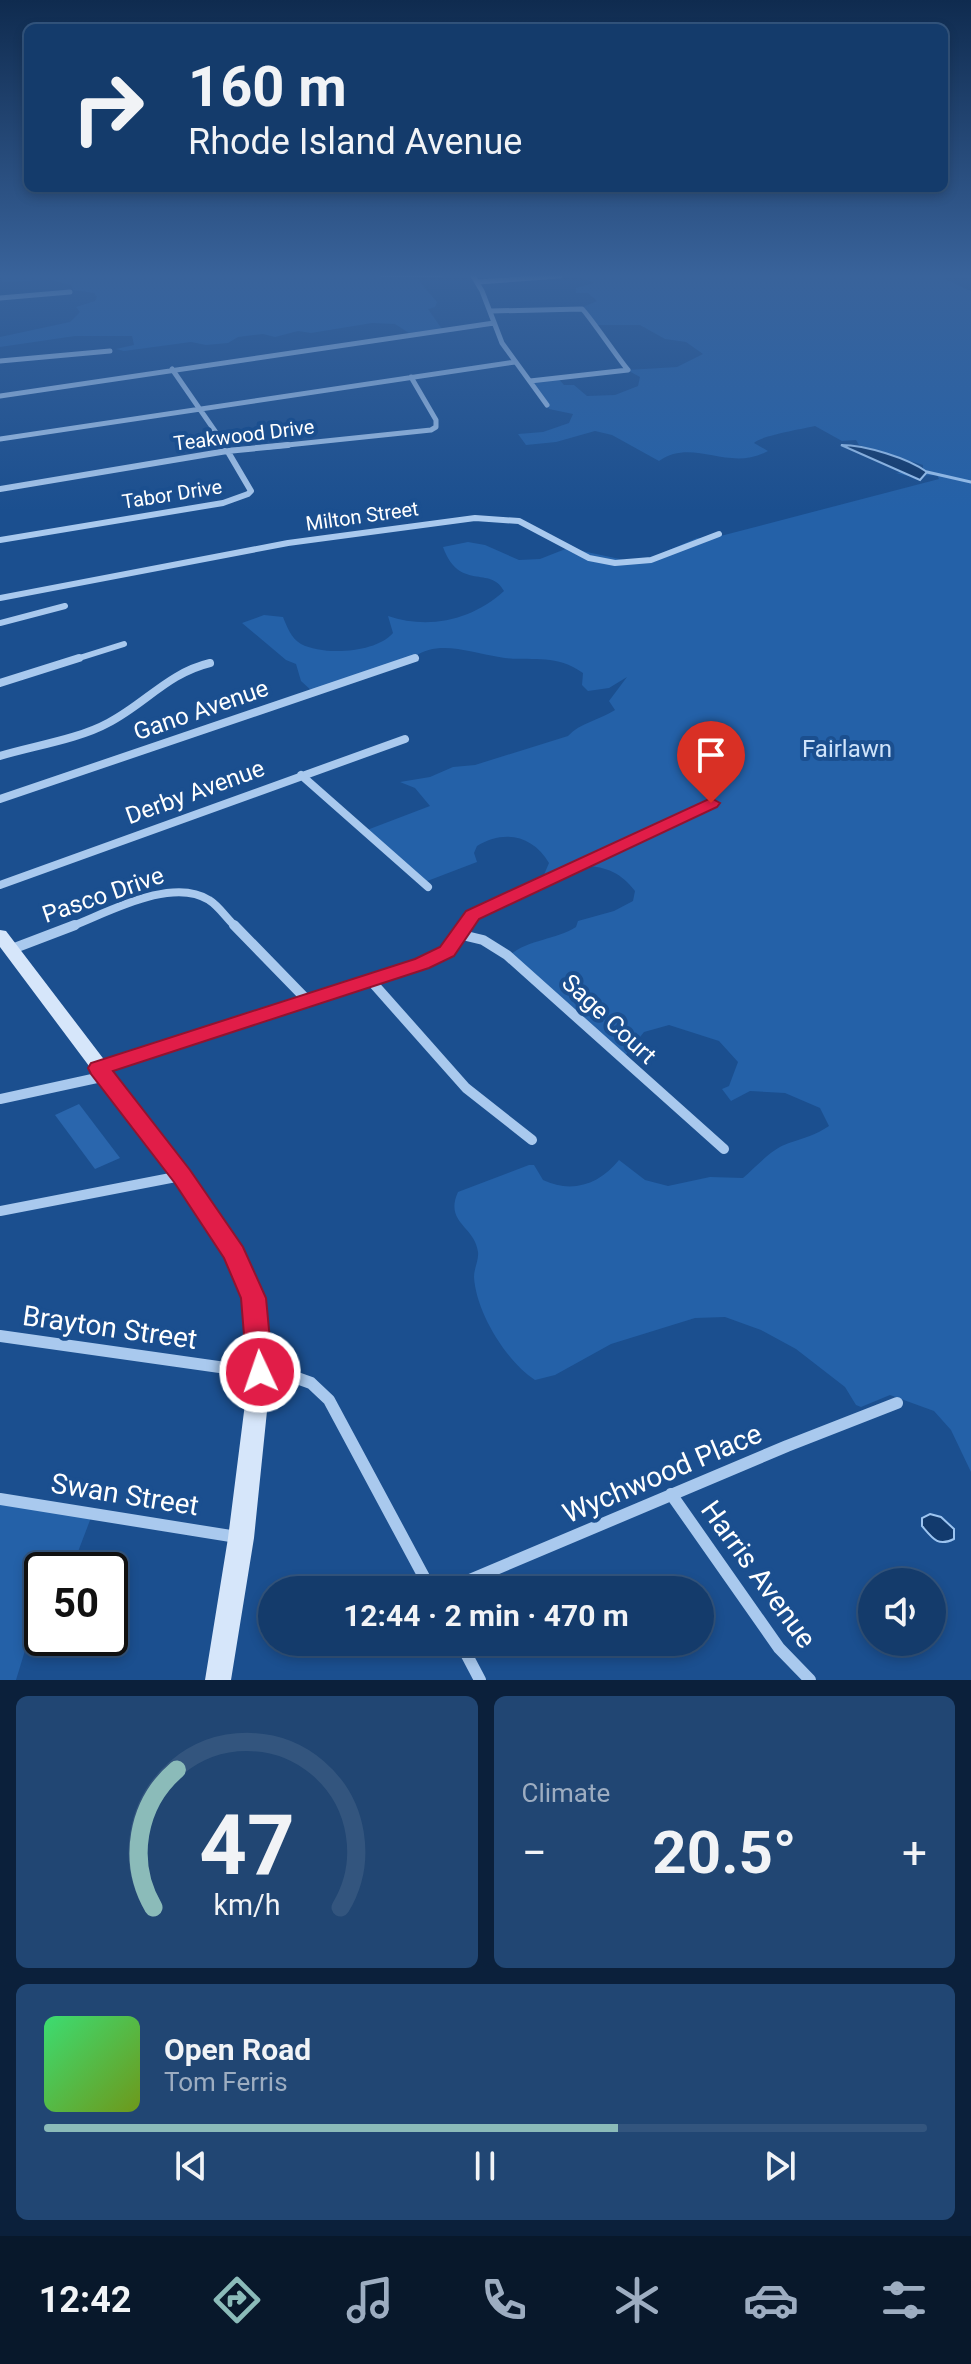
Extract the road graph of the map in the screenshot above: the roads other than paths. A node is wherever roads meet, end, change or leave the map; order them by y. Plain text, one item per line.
1 (73, 354) edge
2 (274, 354) edge
3 (511, 354) edge
4 (616, 354) edge
5 (0, 361) edge
6 (515, 362) junction
7 (172, 369) junction
8 (411, 377) junction
9 (530, 381) junction
10 (0, 396) edge
11 (547, 405) dead end
12 (196, 408) junction
13 (0, 439) edge
14 (227, 451) junction
15 (0, 489) edge
16 (719, 534) dead end
17 (0, 540) edge
18 (0, 598) edge
19 (65, 606) dead end
20 (0, 623) edge
21 (124, 644) dead end
22 (415, 658) dead end
23 (210, 663) dead end
24 (0, 683) edge
25 (405, 739) dead end
26 (0, 756) edge
27 (301, 775) junction
28 (0, 799) edge
29 (711, 803) dead end
30 (0, 885) edge
31 (428, 887) dead end
32 (458, 934) junction
33 (6, 942) edge
34 (372, 982) junction
35 (308, 1001) junction
36 (102, 1072) junction
37 (0, 1099) edge
38 (532, 1140) dead end
39 (724, 1149) dead end
40 (182, 1176) junction
41 (0, 1211) edge
42 (0, 1336) edge
43 (260, 1372) junction
44 (897, 1403) dead end
45 (671, 1494) junction
46 (0, 1499) edge
47 (241, 1538) junction
48 (423, 1576) edge
49 (479, 1576) edge
50 (467, 1656) edge
51 (218, 1680) edge
52 (480, 1680) edge
53 (810, 1680) edge

1 - 5 street
2 - 7 street
3 - 6 street
4 - 9 street
6 - 8 street
6 - 9 street
7 - 10 street
7 - 12 street, Tabor Drive
8 - 12 street
8 - 14 street, Teakwood Drive
9 - 11 street
12 - 13 street
12 - 14 street, Tabor Drive
14 - 15 street, Teakwood Drive
14 - 17 street, Tabor Drive
16 - 18 street, Milton Street
19 - 20 street
21 - 24 street
22 - 28 street, Gano Avenue
23 - 26 street
25 - 27 street, Derby Avenue
27 - 30 street, Derby Avenue
27 - 31 street
29 - 32 street
32 - 34 street
32 - 39 street, Sage Court
33 - 35 street, Pasco Drive
33 - 36 main road
34 - 35 street
34 - 38 street
35 - 36 street
36 - 37 street
36 - 40 main road
40 - 41 street
40 - 43 main road
42 - 43 street, Brayton Street
43 - 47 main road
43 - 48 street, Brayton Street
44 - 45 street, Wychwood Place
45 - 49 street, Wychwood Place
45 - 53 street, Harris Avenue
46 - 47 street, Swan Street
47 - 51 main road
50 - 52 street

